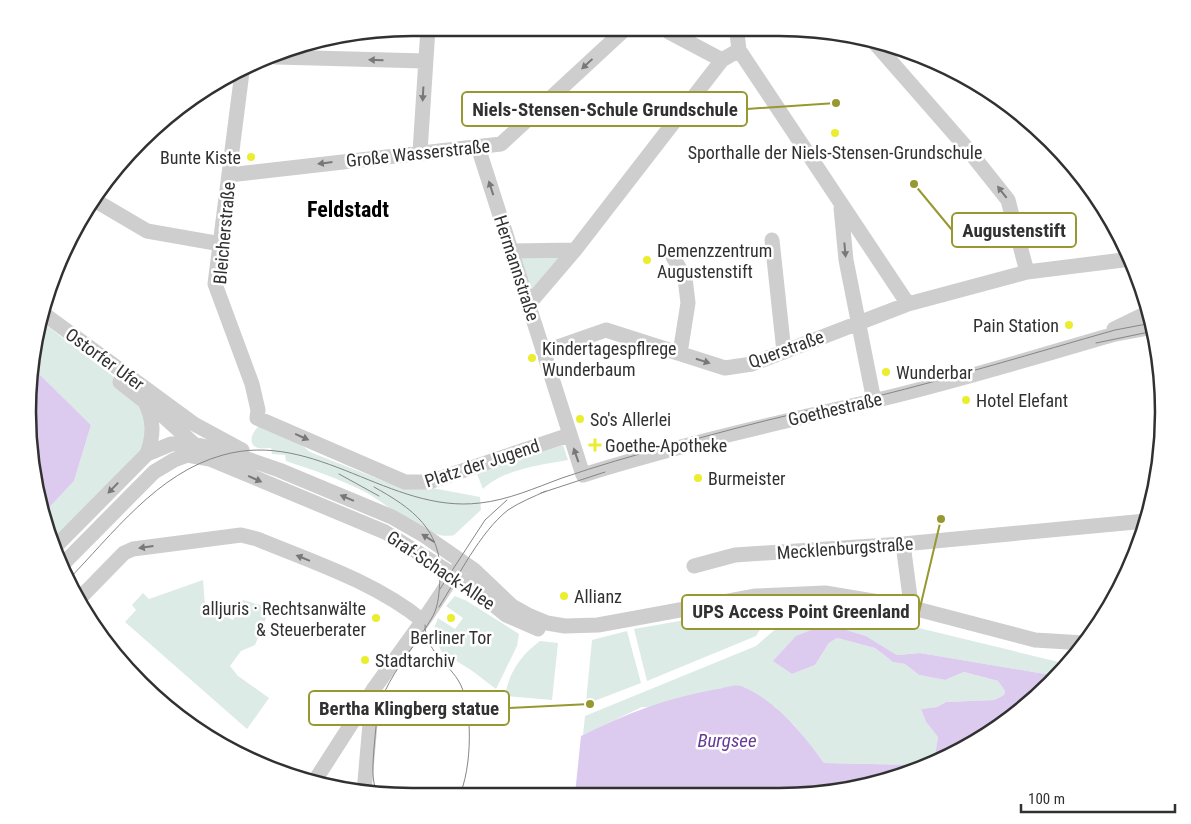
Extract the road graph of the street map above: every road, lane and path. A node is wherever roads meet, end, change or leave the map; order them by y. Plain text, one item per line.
1 (427, 36) edge
2 (618, 36) edge
3 (677, 36) edge
4 (737, 36) edge
5 (739, 50) junction
6 (882, 51) edge
7 (288, 57) edge
8 (722, 60) junction
9 (425, 61) junction
10 (241, 78) edge
11 (478, 147) junction
12 (420, 152) junction
13 (229, 174) junction
14 (840, 202) junction
15 (100, 203) edge
16 (772, 240) dead end
17 (221, 244) junction
18 (575, 250) junction
19 (511, 251) junction
20 (673, 256) dead end
21 (1122, 260) edge
22 (1027, 272) junction
23 (908, 304) junction
24 (528, 305) junction
25 (1142, 315) edge
26 (48, 317) edge
27 (857, 323) junction
28 (46, 325) edge
29 (1145, 329) edge
30 (1087, 342) junction
31 (543, 352) junction
32 (784, 352) junction
33 (680, 353) junction
34 (144, 400) junction
35 (874, 401) junction
36 (167, 404) junction
37 (257, 418) joint
38 (177, 429) junction
39 (206, 431) joint
40 (569, 435) junction
41 (171, 444) junction
42 (235, 446) junction
43 (202, 452) junction
44 (147, 454) junction
45 (279, 470) junction
46 (154, 472) junction
47 (583, 475) joint
48 (1138, 522) edge
49 (60, 542) edge
50 (903, 544) junction
51 (67, 561) edge
52 (463, 561) junction
53 (694, 566) dead end
54 (454, 575) junction
55 (83, 594) edge
56 (909, 607) junction
57 (423, 621) junction
58 (620, 622) junction
59 (1076, 642) edge
60 (373, 690) junction
61 (318, 776) edge
62 (365, 785) edge

1 - 9 street
2 -> 11 street, Große Wasserstraße
3 - 8 street
4 - 5 street
5 - 8 street
5 - 14 street
22 -> 6 street
9 -> 7 street
8 - 18 street
9 -> 12 street
10 - 13 street, Bleicherstraße
11 - 12 street, Große Wasserstraße
19 -> 11 street, Hermannstraße
12 -> 13 street, Große Wasserstraße
13 - 17 street, Bleicherstraße
14 - 23 street
14 -> 27 street
15 - 17 street
16 - 32 street
17 - 37 street, Bleicherstraße
18 - 19 street
18 - 24 street
19 - 24 street, Hermannstraße
20 - 33 street
21 - 22 street, Querstraße
22 - 23 street, Querstraße
23 - 27 street, Querstraße
24 - 31 street, Hermannstraße
25 - 30 street, Goethestraße
26 - 36 street, Ostorfer Ufer
27 - 32 street, Querstraße
27 - 35 street
28 - 34 street, Ostorfer Ufer
29 - 30 street, Goethestraße
30 - 35 street, Goethestraße
31 - 33 street, Querstraße
31 - 40 street, Hermannstraße
33 -> 32 street, Querstraße
34 - 38 street, Ostorfer Ufer
34 - 44 street, Ostorfer Ufer
35 - 47 street, Goethestraße
36 - 38 street, Ostorfer Ufer
36 - 39 street, Ostorfer Ufer
37 -> 40 street, Platz der Jugend
38 - 41 street
38 - 42 street, Graf-Schack-Allee
38 - 43 street, Ostorfer Ufer
39 - 42 street, Graf-Schack-Allee
47 -> 40 street, Hermannstraße
41 - 43 street, Graf-Schack-Allee
41 - 44 street, Graf-Schack-Allee
41 - 46 street
42 - 43 street
42 - 45 street, Graf-Schack-Allee
43 - 45 street, Graf-Schack-Allee
43 - 46 street
43 -> 54 street, Graf-Schack-Allee
44 -> 49 street
52 -> 45 street, Graf-Schack-Allee
46 - 51 street
48 - 50 street, Mecklenburgstraße
50 - 53 street, Mecklenburgstraße
50 - 56 street
52 - 54 street
52 - 58 street, Graf-Schack-Allee
54 - 57 street
54 - 58 street, Graf-Schack-Allee
57 -> 55 street
56 - 58 street, Graf-Schack-Allee
56 - 59 street, Graf-Schack-Allee
57 - 60 street
60 - 61 street
60 - 62 street

